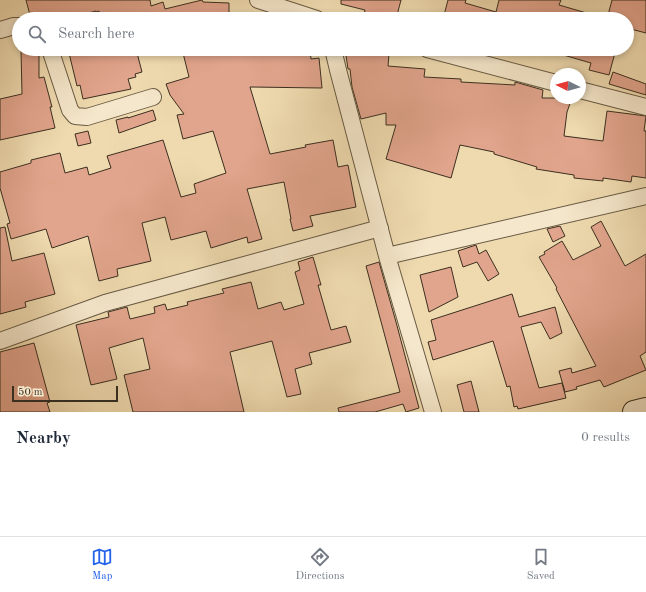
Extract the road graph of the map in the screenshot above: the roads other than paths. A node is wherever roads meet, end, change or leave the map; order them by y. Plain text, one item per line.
1 (258, 0) edge
2 (295, 12) edge
3 (12, 27) edge
4 (0, 30) edge
5 (52, 56) edge
6 (335, 56) edge
7 (454, 56) edge
8 (550, 81) edge
9 (586, 92) edge
10 (153, 97) dead end
11 (646, 107) edge
12 (646, 196) edge
13 (380, 228) junction
14 (387, 256) junction
15 (0, 341) edge
16 (646, 409) edge
17 (433, 412) edge
18 (634, 412) edge

1 - 2 street
3 - 4 street
5 - 10 street
6 - 13 street
7 - 8 street
9 - 11 street
12 - 14 street
13 - 14 street
13 - 15 street
14 - 17 street
16 - 18 street

